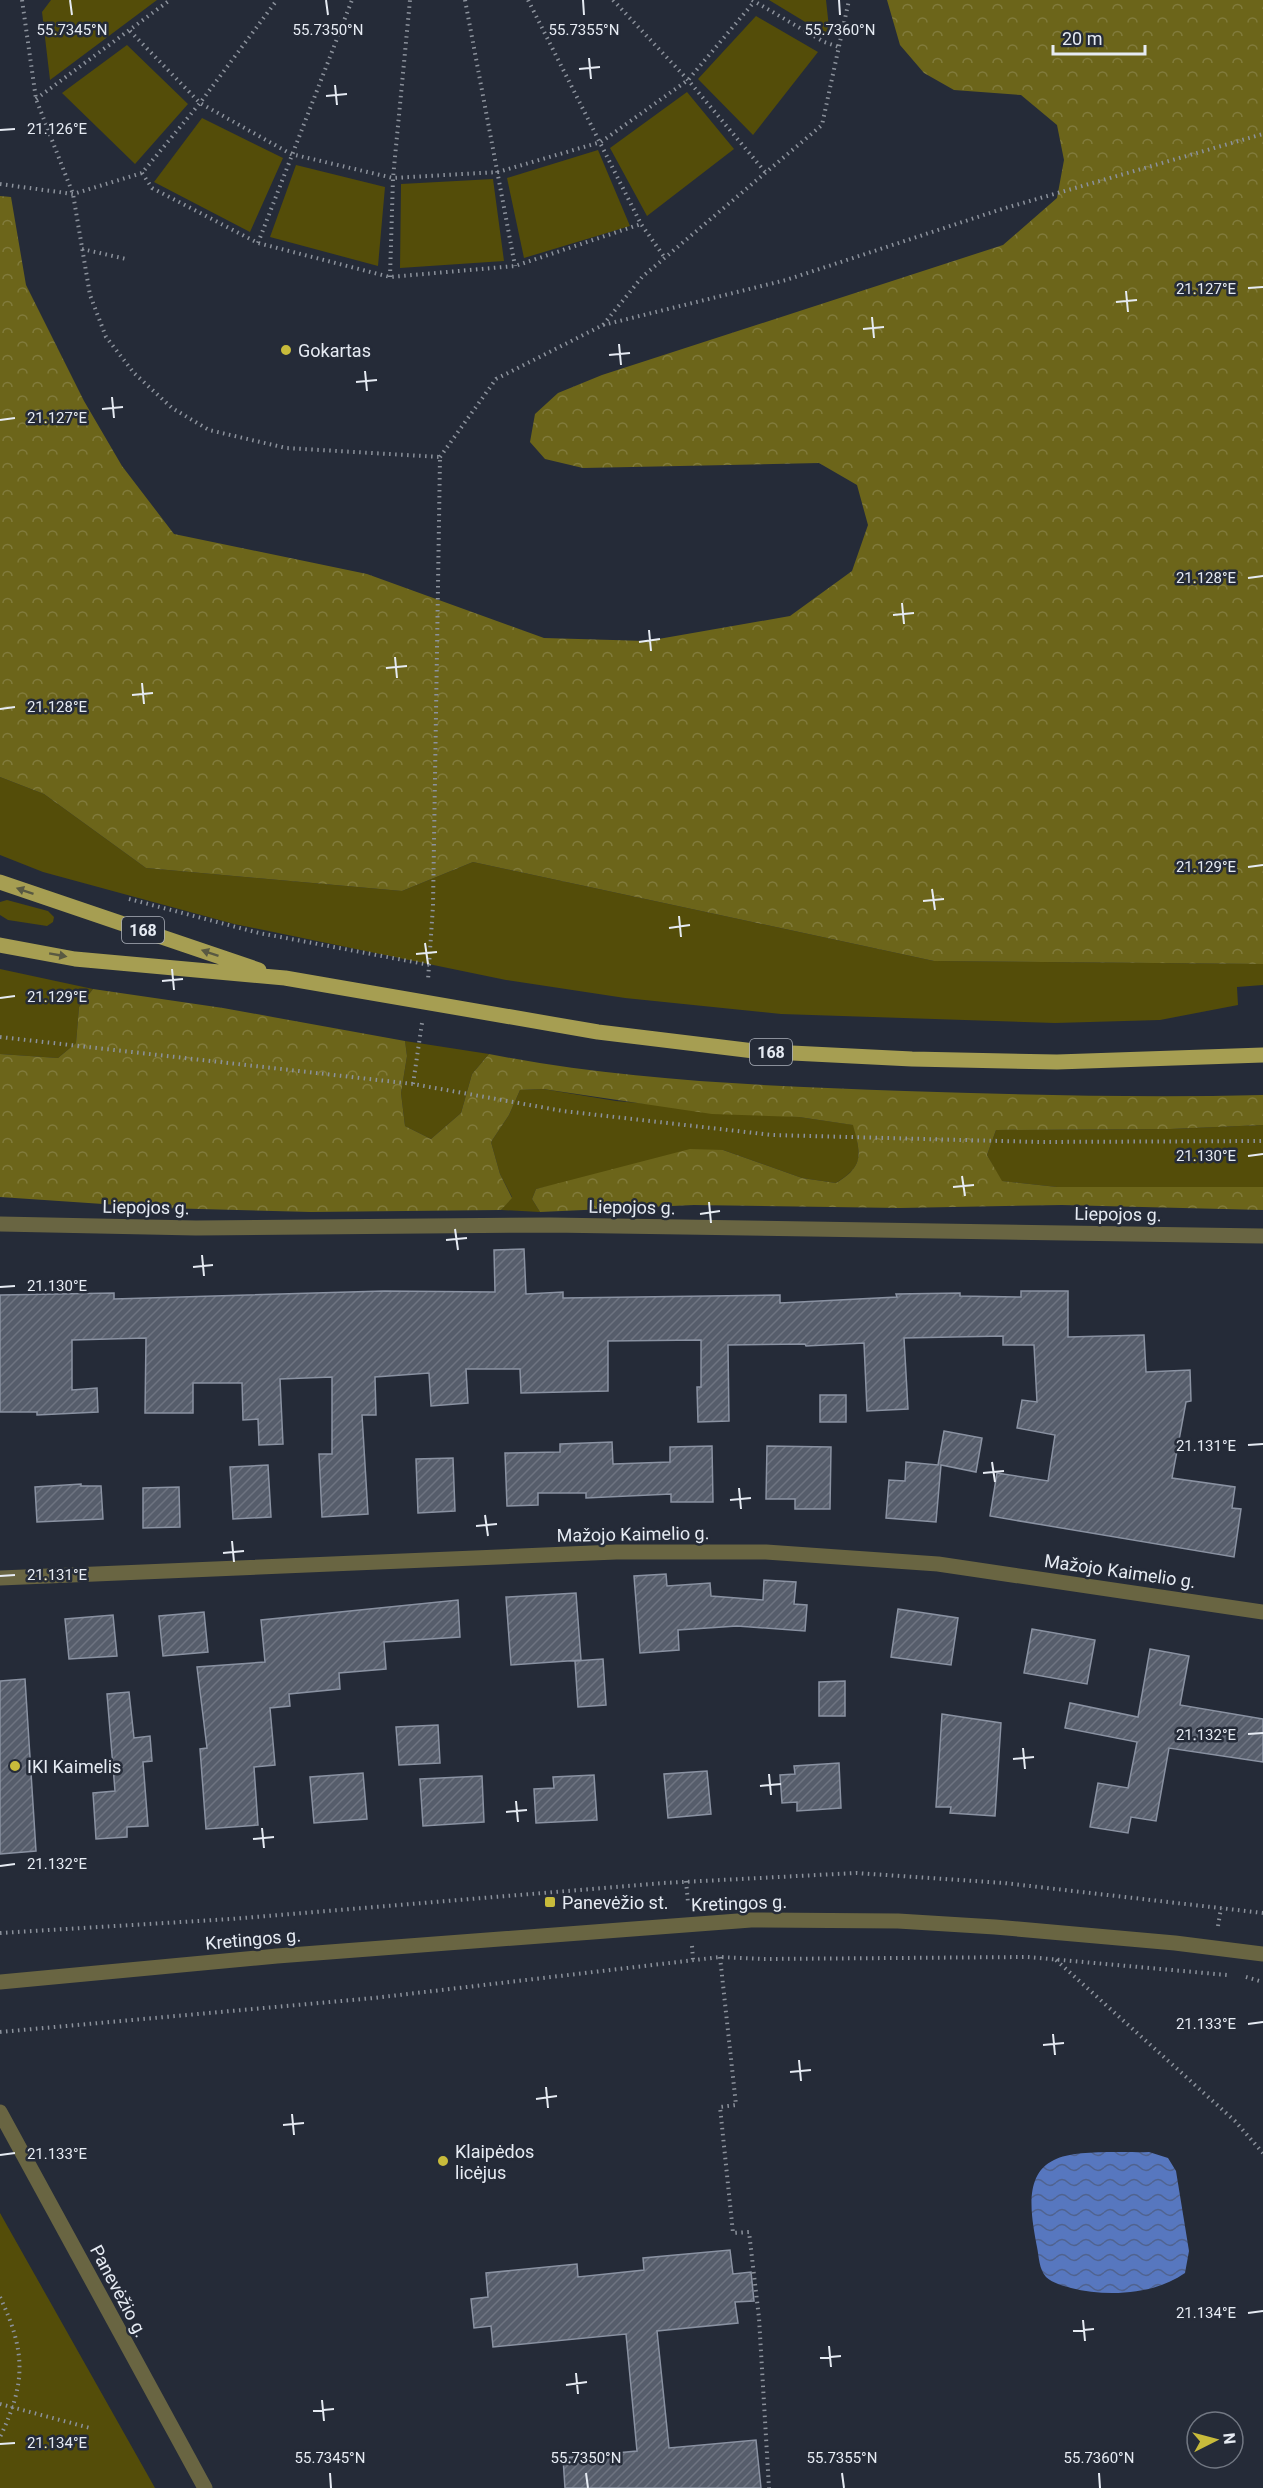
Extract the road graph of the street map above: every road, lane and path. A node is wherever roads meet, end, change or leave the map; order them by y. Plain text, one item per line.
1 (22, 0) edge
2 (170, 0) edge
3 (277, 0) edge
4 (352, 0) edge
5 (410, 0) edge
6 (465, 0) edge
7 (528, 0) edge
8 (613, 0) edge
9 (849, 0) edge
10 (753, 1) edge
11 (130, 31) junction
12 (839, 47) junction
13 (688, 80) junction
14 (36, 99) junction
15 (200, 103) junction
16 (1263, 134) edge
17 (601, 142) junction
18 (291, 154) junction
19 (498, 172) junction
20 (142, 173) junction
21 (766, 173) junction
22 (393, 178) junction
23 (0, 184) edge
24 (73, 194) junction
25 (641, 224) junction
26 (258, 243) junction
27 (82, 249) junction
28 (665, 258) junction
29 (126, 259) dead end
30 (515, 266) junction
31 (390, 277) junction
32 (603, 325) junction
33 (440, 457) junction
34 (0, 882) edge
35 (124, 898) dead end
36 (0, 945) edge
37 (430, 965) junction
38 (285, 978) junction
39 (426, 1001) junction
40 (0, 1037) edge
41 (1263, 1055) edge
42 (412, 1084) junction
43 (1263, 1141) edge
44 (0, 1224) edge
45 (1263, 1236) edge
46 (0, 1578) edge
47 (1263, 1612) edge
48 (1263, 1913) edge
49 (0, 1933) edge
50 (1263, 1954) edge
51 (720, 1957) junction
52 (1055, 1959) junction
53 (0, 1982) edge
54 (1263, 1982) edge
55 (0, 2032) edge
56 (0, 2112) edge
57 (1263, 2153) edge
58 (0, 2297) edge
59 (0, 2404) edge
60 (14, 2408) junction
61 (90, 2428) dead end
62 (0, 2438) edge
63 (205, 2488) edge
64 (769, 2488) edge

1 - 14 path
2 - 11 path
3 - 15 path
4 - 18 path
5 - 22 path
6 - 19 path
7 - 17 path
8 - 13 path
9 - 12 path
10 - 12 path
10 - 13 path
11 - 14 path
11 - 15 path
12 - 21 path
13 - 17 path
13 - 21 path
14 - 24 path
15 - 18 path
15 - 20 path
16 - 32 path
17 - 19 path
17 - 25 path
18 - 22 path
18 - 26 path
19 - 22 path
19 - 30 path
20 - 24 path
20 - 26 path
21 - 28 path
22 - 31 path
23 - 24 path
24 - 27 path
25 - 28 path
25 - 30 path
26 - 31 path
27 - 29 path
27 - 33 path
28 - 32 path
30 - 31 path
32 - 33 path
33 - 37 path
38 -> 34 main road, 168
35 - 37 path
36 -> 38 main road, 168
37 - 39 path
38 - 39 main road, 168
39 - 41 main road, 168
39 - 42 path
40 - 42 path
42 - 43 path
44 - 45 street, Liepojos g.
46 - 47 street, Mažojo Kaimelio g.
48 - 49 path
50 - 53 street, Kretingos g.
51 - 52 path
51 - 55 path
51 - 64 path
52 - 54 path
52 - 57 path
56 - 63 street, Panevėžio g.
58 - 60 path
59 - 60 path
60 - 61 path
60 - 62 path

